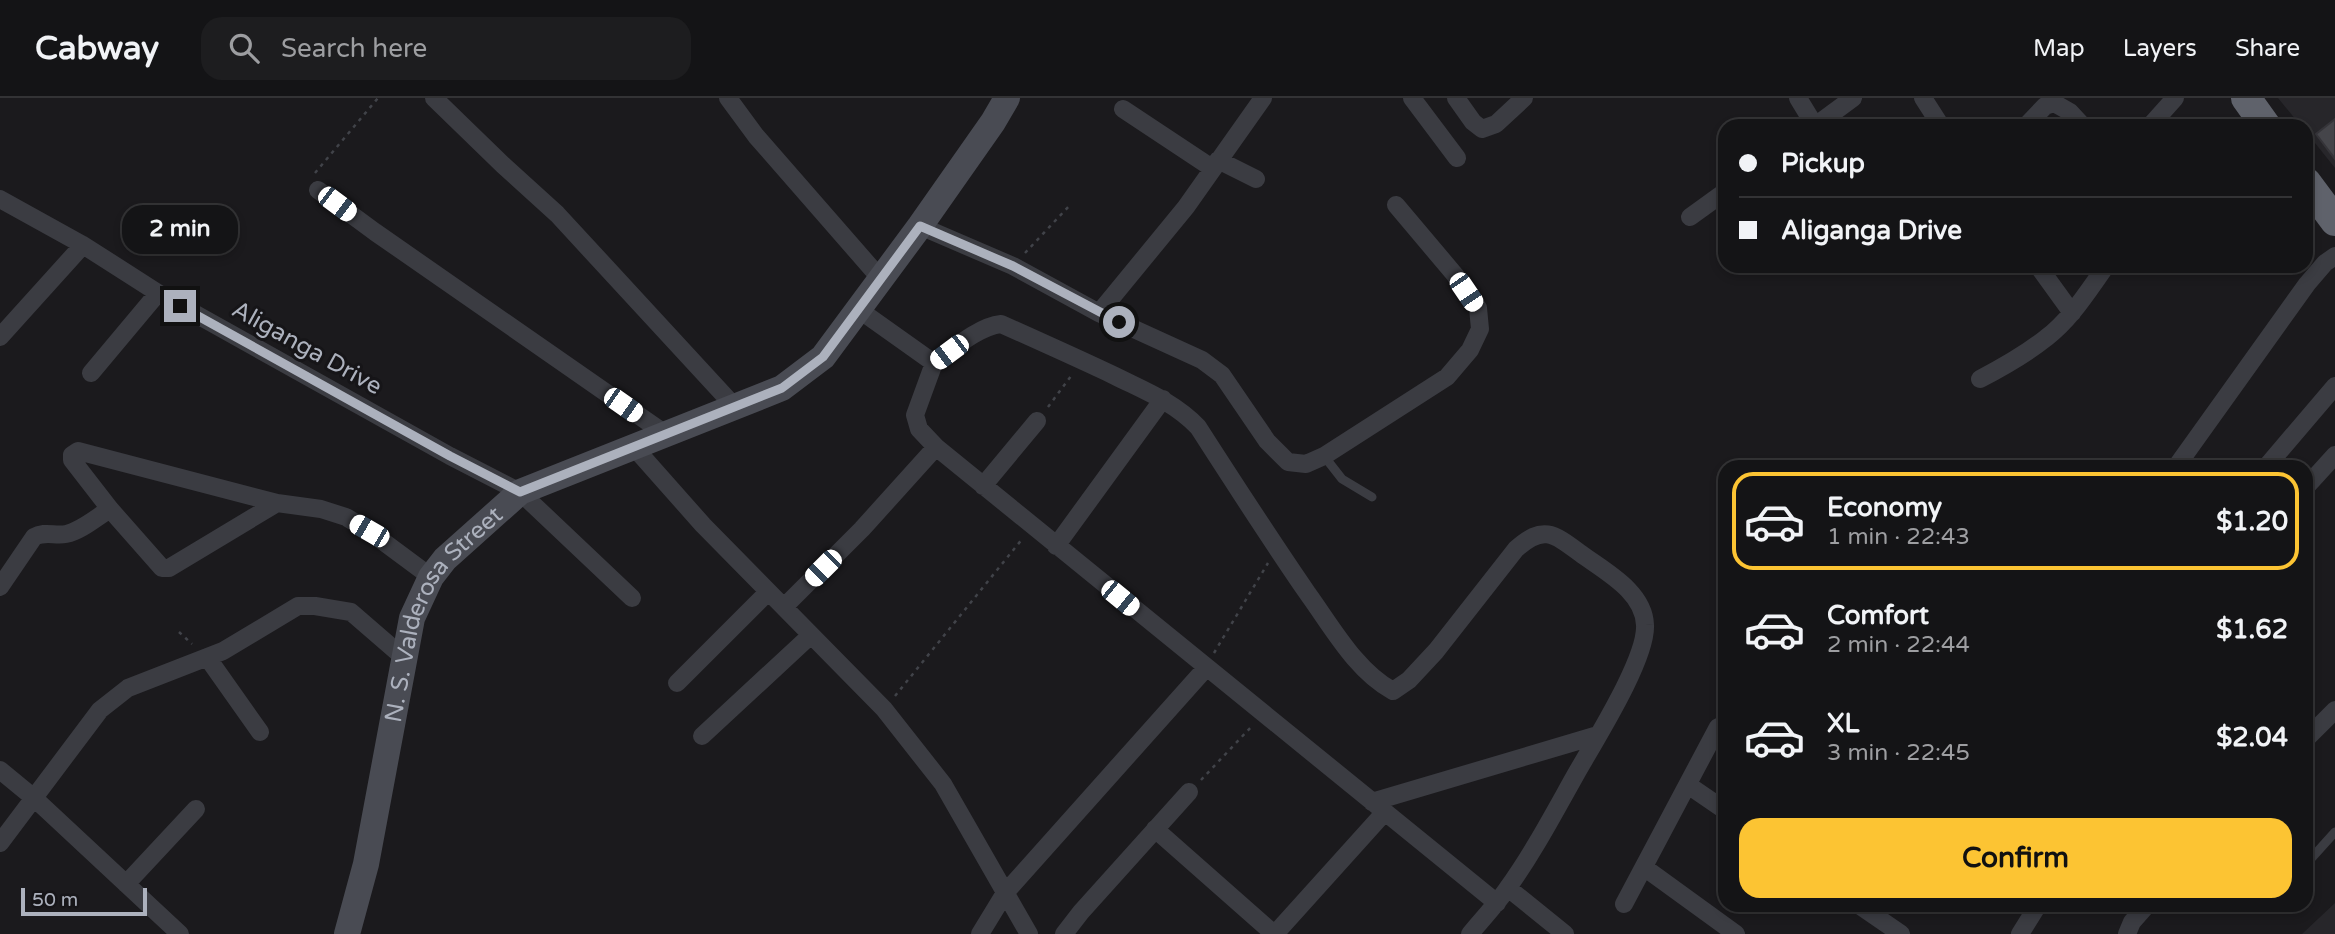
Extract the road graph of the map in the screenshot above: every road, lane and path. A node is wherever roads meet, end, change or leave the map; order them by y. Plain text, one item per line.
1 (378, 98) edge
2 (434, 98) edge
3 (728, 98) edge
4 (1007, 98) edge
5 (1263, 98) edge
6 (1412, 98) edge
7 (1456, 98) edge
8 (1524, 98) edge
9 (1798, 98) edge
10 (1853, 98) edge
11 (1923, 98) edge
12 (2175, 98) edge
13 (2246, 98) edge
14 (1123, 109) dead end
15 (1811, 119) edge
16 (1824, 119) edge
17 (1936, 119) edge
18 (2033, 119) edge
19 (2076, 119) edge
20 (2156, 119) edge
21 (2261, 119) edge
22 (1457, 159) dead end
23 (1215, 164) junction
24 (1256, 179) dead end
25 (318, 190) joint
26 (2313, 191) edge
27 (1718, 197) edge
28 (0, 199) edge
29 (1070, 205) dead end
30 (1396, 205) dead end
31 (1690, 218) dead end
32 (2335, 221) edge
33 (920, 226) junction
34 (83, 245) junction
35 (2335, 256) edge
36 (1013, 266) junction
37 (2043, 273) edge
38 (2101, 273) edge
39 (880, 278) junction
40 (158, 293) junction
41 (858, 309) junction
42 (1099, 313) junction
43 (2072, 313) junction
44 (0, 337) edge
45 (1083, 360) junction
46 (934, 363) junction
47 (91, 373) dead end
48 (1980, 379) dead end
49 (2335, 386) edge
50 (1163, 399) junction
51 (735, 408) junction
52 (1037, 421) joint
53 (664, 433) junction
54 (633, 446) junction
55 (936, 447) junction
56 (2335, 455) edge
57 (1324, 456) junction
58 (2181, 460) edge
59 (2272, 460) edge
60 (2313, 479) edge
61 (983, 486) junction
62 (520, 492) junction
63 (1372, 498) dead end
64 (276, 503) junction
65 (110, 509) junction
66 (1032, 527) junction
67 (1056, 546) junction
68 (1276, 547) junction
69 (431, 577) junction
70 (0, 587) edge
71 (768, 592) junction
72 (632, 598) dead end
73 (784, 607) junction
74 (811, 635) junction
75 (207, 657) junction
76 (403, 657) junction
77 (1206, 668) junction
78 (677, 683) dead end
79 (884, 709) junction
80 (2335, 710) edge
81 (1264, 714) junction
82 (1718, 727) dead end
83 (260, 732) dead end
84 (2313, 732) edge
85 (1598, 735) junction
86 (702, 736) dead end
87 (0, 770) edge
88 (1688, 785) junction
89 (1189, 792) joint
90 (34, 798) junction
91 (1718, 806) edge
92 (1378, 807) junction
93 (196, 809) dead end
94 (1156, 829) junction
95 (2335, 832) edge
96 (0, 842) edge
97 (2313, 856) edge
98 (1644, 869) junction
99 (126, 884) junction
100 (1508, 888) junction
101 (1005, 893) junction
102 (1497, 902) junction
103 (1624, 904) dead end
104 (1869, 912) edge
105 (2034, 912) edge
106 (2141, 912) edge
107 (180, 934) edge
108 (347, 934) edge
109 (980, 934) edge
110 (1029, 934) edge
111 (1064, 934) edge
112 (1275, 934) edge
113 (1470, 934) edge
114 (1565, 934) edge
115 (1736, 934) edge
116 (1901, 934) edge
117 (2020, 934) edge
118 (2127, 934) edge

1 - 25 path
2 - 51 street
3 - 39 street
4 - 33 main road, N. S. Valderosa Street
5 - 23 street
6 - 22 street
7 - 8 street
9 - 15 street
10 - 16 street
11 - 17 street
12 - 20 street
13 - 21 highway
14 - 23 street
18 - 19 street
23 - 24 street
23 - 42 street
25 - 53 street
26 - 32 highway
27 - 31 street
28 - 34 street, Aliganga Drive
29 - 36 path
30 - 57 street
33 - 36 street
33 - 39 main road, N. S. Valderosa Street
34 - 40 street, Aliganga Drive
34 - 44 street
35 - 58 street
36 - 42 street
37 - 43 street
38 - 43 street
39 - 41 main road, N. S. Valderosa Street
40 - 47 street
40 - 62 street, Aliganga Drive
41 - 46 street
41 - 51 main road, N. S. Valderosa Street
42 - 57 street
43 - 48 street
45 - 46 street
45 - 50 street
45 - 52 path
46 - 55 street
49 - 59 street
50 - 67 street
50 - 68 street
51 - 53 main road, N. S. Valderosa Street
52 - 61 street
53 - 54 main road, N. S. Valderosa Street
54 - 62 main road, N. S. Valderosa Street
54 - 71 street
55 - 61 street
55 - 73 street
56 - 60 street
57 - 63 lane
61 - 66 street
62 - 69 main road, N. S. Valderosa Street
62 - 72 street, Aliganga Drive
64 - 65 street
64 - 65 street
64 - 69 street
65 - 70 street
66 - 67 street
66 - 79 path
67 - 77 street
68 - 77 path
68 - 85 street
69 - 76 main road, N. S. Valderosa Street
71 - 73 street
71 - 78 street
73 - 74 street
74 - 79 street
74 - 86 street
75 - 76 street
75 - 83 street
75 - 90 street
76 - 108 main road, N. S. Valderosa Street
77 - 81 street
77 - 101 street
79 - 101 street
80 - 84 street
81 - 89 path
81 - 92 street
82 - 88 street
85 - 92 street
85 - 100 street
87 - 90 street
88 - 91 street
88 - 98 street
89 - 94 street
90 - 96 street
90 - 99 street
92 - 102 street
92 - 112 street
93 - 99 street
94 - 111 street
94 - 112 street
95 - 97 lane
98 - 103 street
98 - 115 street
99 - 107 street
100 - 102 street
100 - 114 street
101 - 109 street
101 - 110 street
102 - 113 street
104 - 116 street
105 - 117 street
106 - 118 street

